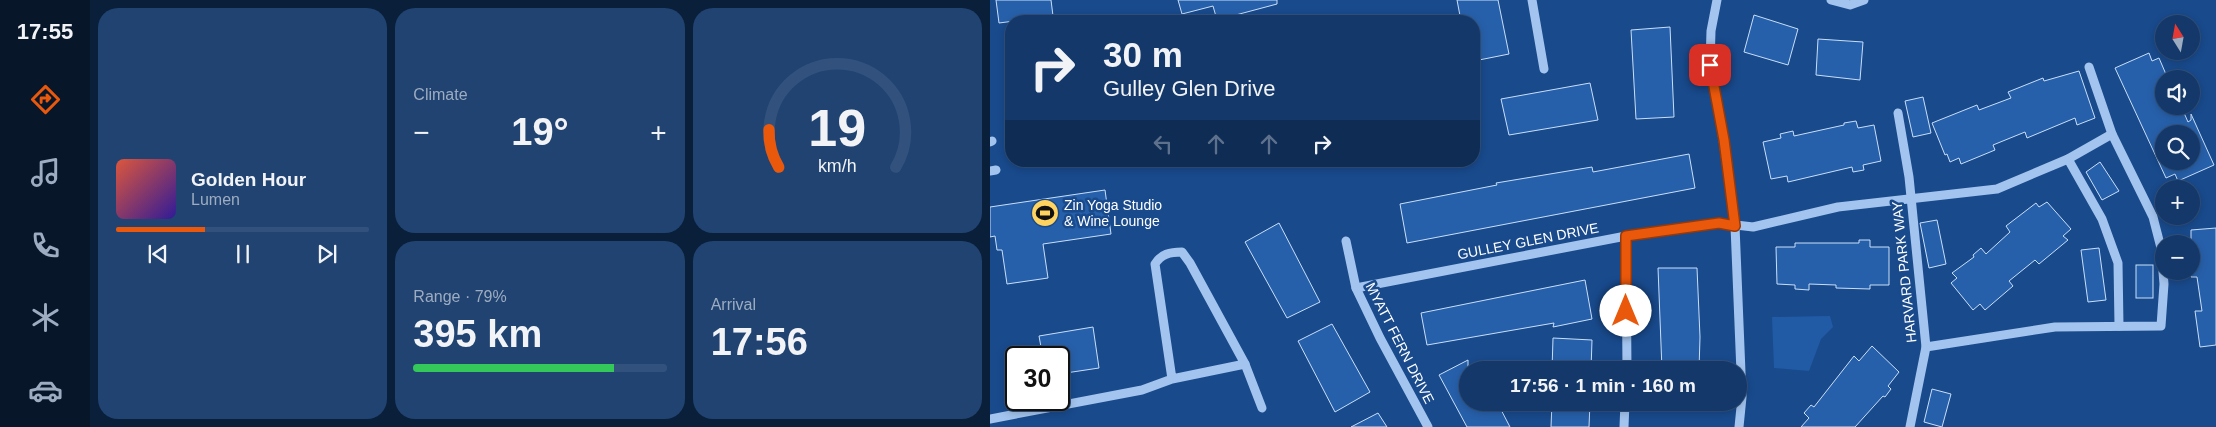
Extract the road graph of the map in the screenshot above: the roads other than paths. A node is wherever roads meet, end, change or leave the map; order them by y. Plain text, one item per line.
1 (1532, 0) edge
2 (1717, 0) edge
3 (1831, 0) edge
4 (1864, 0) edge
5 (2089, 67) dead end
6 (1544, 69) dead end
7 (1898, 114) dead end
8 (2112, 134) junction
9 (2068, 159) junction
10 (1910, 199) junction
11 (1735, 226) junction
12 (1626, 236) junction
13 (1346, 241) dead end
14 (1356, 288) junction
15 (2119, 326) junction
16 (1926, 347) junction
17 (1627, 361) edge
18 (1245, 364) junction
19 (1172, 379) junction
20 (1262, 408) dead end
21 (1625, 411) edge
22 (990, 419) edge
23 (1428, 427) edge
24 (1624, 427) edge
25 (1739, 427) edge
26 (1910, 427) edge

1 - 6 street
2 - 11 street
3 - 4 street
5 - 8 street
7 - 10 street, HARVARD PARK WAY
8 - 9 street, GULLEY GLEN DRIVE
8 - 15 street
9 - 10 street, GULLEY GLEN DRIVE
9 - 15 street
10 - 11 street, GULLEY GLEN DRIVE
10 - 16 street, HARVARD PARK WAY
11 - 12 street, GULLEY GLEN DRIVE
11 - 25 street
12 - 14 street, GULLEY GLEN DRIVE
12 - 17 street
13 - 14 street, MYATT FERN DRIVE
14 - 23 street, MYATT FERN DRIVE
15 - 16 street
16 - 26 street, HARVARD PARK WAY
18 - 19 street
18 - 19 street
18 - 20 street
19 - 22 street
21 - 24 street

